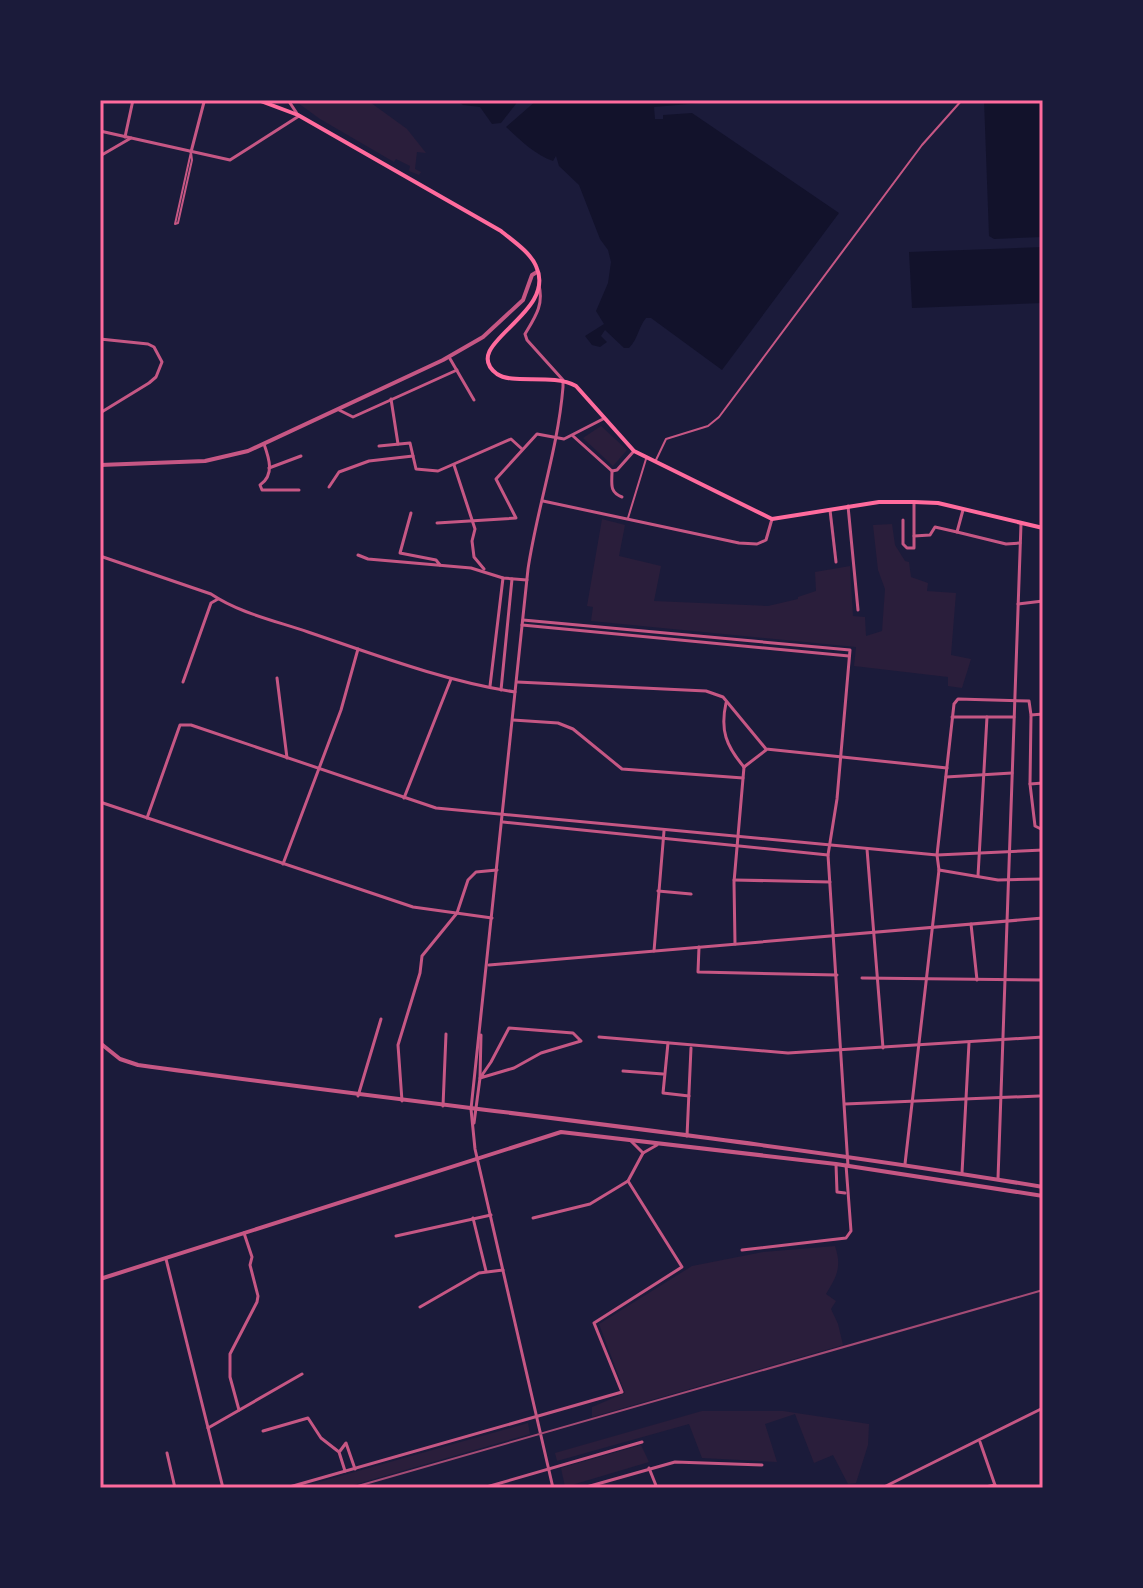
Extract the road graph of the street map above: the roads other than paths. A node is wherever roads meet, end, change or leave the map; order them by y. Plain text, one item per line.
1 (133, 100) edge
2 (258, 100) edge
3 (288, 100) edge
4 (962, 100) edge
5 (205, 101) edge
6 (298, 116) junction
7 (100, 131) edge
8 (125, 137) junction
9 (131, 138) junction
10 (191, 152) junction
11 (100, 156) edge
12 (538, 272) junction
13 (539, 285) junction
14 (100, 339) edge
15 (449, 357) junction
16 (457, 370) junction
17 (563, 380) junction
18 (391, 399) junction
19 (474, 400) dead end
20 (339, 410) junction
21 (100, 413) edge
22 (603, 419) junction
23 (573, 436) junction
24 (556, 438) junction
25 (264, 444) junction
26 (398, 444) junction
27 (379, 446) dead end
28 (522, 449) junction
29 (634, 451) junction
30 (301, 456) dead end
31 (413, 456) junction
32 (647, 457) junction
33 (655, 461) junction
34 (100, 465) edge
35 (454, 465) junction
36 (269, 468) junction
37 (612, 471) junction
38 (329, 487) dead end
39 (299, 490) dead end
40 (622, 497) dead end
41 (543, 501) junction
42 (914, 502) junction
43 (848, 506) junction
44 (830, 509) junction
45 (963, 509) junction
46 (411, 513) dead end
47 (627, 519) junction
48 (772, 519) junction
49 (903, 520) dead end
50 (472, 521) junction
51 (437, 523) dead end
52 (1021, 523) junction
53 (1043, 528) edge
54 (957, 532) junction
55 (914, 536) junction
56 (1020, 543) junction
57 (358, 555) dead end
58 (100, 556) edge
59 (836, 562) dead end
60 (440, 565) junction
61 (488, 572) junction
62 (503, 578) junction
63 (512, 579) junction
64 (527, 580) junction
65 (218, 599) junction
66 (1043, 601) edge
67 (1018, 604) junction
68 (858, 610) dead end
69 (522, 622) junction
70 (358, 649) junction
71 (277, 678) dead end
72 (451, 679) junction
73 (183, 682) dead end
74 (516, 682) junction
75 (490, 687) junction
76 (501, 690) junction
77 (515, 692) junction
78 (1015, 700) junction
79 (726, 703) junction
80 (1043, 714) edge
81 (1031, 715) junction
82 (952, 717) junction
83 (987, 717) junction
84 (1014, 717) junction
85 (513, 720) junction
86 (766, 749) junction
87 (841, 755) junction
88 (287, 758) junction
89 (744, 767) junction
90 (947, 768) junction
91 (319, 770) junction
92 (1012, 773) junction
93 (984, 774) junction
94 (946, 777) junction
95 (743, 778) junction
96 (1043, 783) edge
97 (1030, 784) junction
98 (404, 798) junction
99 (100, 802) edge
100 (503, 814) junction
101 (147, 818) junction
102 (503, 822) junction
103 (664, 830) junction
104 (1043, 830) edge
105 (738, 837) junction
106 (664, 838) junction
107 (738, 846) junction
108 (831, 846) junction
109 (867, 849) junction
110 (1010, 851) junction
111 (1043, 851) edge
112 (979, 853) junction
113 (828, 855) junction
114 (937, 855) junction
115 (283, 864) junction
116 (497, 870) junction
117 (939, 870) junction
118 (978, 876) junction
119 (1043, 879) edge
120 (734, 880) junction
121 (1008, 880) junction
122 (831, 882) junction
123 (658, 891) junction
124 (691, 894) dead end
125 (457, 913) junction
126 (492, 918) junction
127 (1043, 918) edge
128 (1007, 921) junction
129 (971, 924) junction
130 (932, 928) junction
131 (875, 933) junction
132 (834, 936) junction
133 (735, 944) junction
134 (699, 947) junction
135 (654, 951) junction
136 (488, 965) junction
137 (837, 975) junction
138 (862, 978) dead end
139 (878, 979) junction
140 (926, 980) junction
141 (977, 980) junction
142 (1005, 980) junction
143 (1042, 980) edge
144 (381, 1019) dead end
145 (481, 1030) junction
146 (446, 1034) dead end
147 (599, 1037) dead end
148 (1042, 1038) edge
149 (1003, 1040) junction
150 (100, 1043) edge
151 (668, 1043) junction
152 (969, 1043) junction
153 (691, 1046) junction
154 (919, 1046) junction
155 (883, 1048) junction
156 (842, 1051) junction
157 (623, 1071) dead end
158 (665, 1075) junction
159 (480, 1078) junction
160 (358, 1096) junction
161 (689, 1096) junction
162 (1042, 1096) edge
163 (1001, 1098) junction
164 (966, 1099) junction
165 (402, 1101) junction
166 (912, 1101) junction
167 (845, 1104) junction
168 (443, 1106) junction
169 (474, 1110) junction
170 (577, 1122) junction
171 (575, 1133) junction
172 (687, 1136) junction
173 (713, 1139) junction
174 (629, 1140) junction
175 (660, 1143) junction
176 (712, 1149) junction
177 (643, 1153) junction
178 (847, 1155) junction
179 (477, 1158) junction
180 (836, 1164) junction
181 (905, 1164) junction
182 (847, 1165) junction
183 (962, 1173) junction
184 (998, 1179) junction
185 (628, 1181) junction
186 (1042, 1187) edge
187 (847, 1193) junction
188 (1043, 1196) edge
189 (491, 1215) junction
190 (473, 1218) junction
191 (533, 1218) dead end
192 (244, 1233) junction
193 (396, 1236) dead end
194 (742, 1250) dead end
195 (166, 1257) junction
196 (503, 1270) junction
197 (486, 1271) junction
198 (100, 1279) edge
199 (420, 1307) dead end
200 (302, 1374) dead end
201 (1043, 1408) edge
202 (239, 1410) junction
203 (537, 1419) junction
204 (208, 1428) junction
205 (263, 1431) dead end
206 (980, 1441) junction
207 (642, 1442) dead end
208 (339, 1452) junction
209 (167, 1453) dead end
210 (762, 1465) dead end
211 (548, 1466) junction
212 (649, 1468) junction
213 (355, 1469) junction
214 (345, 1471) junction
215 (995, 1487) edge
216 (175, 1488) edge
217 (223, 1488) edge
218 (286, 1488) edge
219 (483, 1488) edge
220 (553, 1488) edge
221 (583, 1488) edge
222 (657, 1488) edge
223 (882, 1488) edge
224 (981, 1488) edge

1 - 8 street
2 - 6 main road
3 - 6 street
4 - 33 street
5 - 10 street
6 - 10 street
6 - 12 main road
7 - 8 street
8 - 9 street
9 - 10 street
9 - 11 street
10 - 10 street
12 - 13 main road
12 - 15 street
13 - 17 street
13 - 17 main road
14 - 21 street
15 - 16 street
15 - 20 street
16 - 18 street
16 - 19 street
17 - 22 main road
17 - 24 street
18 - 20 street
18 - 26 street
20 - 25 street
22 - 23 street
22 - 29 main road
23 - 24 street
23 - 37 street
24 - 28 street
24 - 41 street
25 - 34 street
25 - 36 street
26 - 27 street
26 - 31 street
28 - 35 street
28 - 50 street
29 - 32 main road
29 - 37 street
30 - 36 street
31 - 35 street
31 - 38 street
32 - 33 main road
32 - 47 street
33 - 48 main road
35 - 50 street
36 - 39 street
37 - 40 street
41 - 47 street
41 - 64 street
42 - 43 main road
42 - 45 main road
42 - 55 street
43 - 44 main road
43 - 68 street
44 - 48 main road
44 - 59 street
45 - 52 main road
45 - 54 street
46 - 60 street
47 - 48 street
49 - 55 street
50 - 51 street
50 - 61 street
52 - 53 main road
52 - 56 street
54 - 55 street
54 - 56 street
56 - 67 street
57 - 60 street
58 - 65 street
60 - 61 street
61 - 62 street
62 - 63 street
62 - 75 street
63 - 64 street
63 - 76 street
64 - 69 street
65 - 70 street
65 - 73 street
66 - 67 street
67 - 78 street
69 - 74 street
69 - 87 street
70 - 72 street
70 - 91 street
71 - 88 street
72 - 75 street
72 - 98 street
74 - 77 street
74 - 79 street
75 - 76 street
76 - 77 street
77 - 85 street
78 - 81 street
78 - 82 street
78 - 84 street
79 - 86 street
79 - 89 street
80 - 81 street
81 - 97 street
82 - 83 street
82 - 90 street
83 - 84 street
83 - 93 street
84 - 92 street
85 - 95 street
85 - 100 street
86 - 87 street
86 - 89 street
87 - 90 street
87 - 108 street
88 - 91 street
88 - 101 street
89 - 95 street
90 - 94 street
91 - 98 street
91 - 115 street
92 - 93 street
92 - 110 street
93 - 94 street
93 - 112 street
94 - 114 street
95 - 105 street
96 - 97 street
97 - 104 street
98 - 100 street
99 - 101 street
100 - 102 street
100 - 103 street
101 - 115 street
102 - 106 street
102 - 116 street
103 - 105 street
103 - 106 street
105 - 107 street
105 - 108 street
106 - 107 street
106 - 123 street
107 - 113 street
107 - 120 street
108 - 109 street
108 - 113 street
109 - 114 street
109 - 131 street
110 - 111 street
110 - 112 street
110 - 121 street
111 - 119 street
112 - 114 street
112 - 118 street
113 - 122 street
114 - 117 street
115 - 125 street
116 - 125 street
116 - 126 street
117 - 118 street
117 - 130 street
118 - 121 street
119 - 121 street
119 - 127 street
120 - 122 street
120 - 133 street
121 - 128 street
122 - 132 street
123 - 124 street
123 - 135 street
125 - 126 street
125 - 165 street
126 - 136 street
127 - 128 street
127 - 143 street
128 - 129 street
128 - 142 street
129 - 130 street
129 - 141 street
130 - 131 street
130 - 140 street
131 - 132 street
131 - 139 street
132 - 133 street
132 - 137 street
133 - 134 street
134 - 135 street
134 - 137 street
135 - 136 street
136 - 145 street
137 - 156 street
138 - 139 street
139 - 140 street
139 - 155 street
140 - 141 street
140 - 154 street
141 - 142 street
142 - 143 street
142 - 149 street
143 - 148 street
144 - 160 street
145 - 159 street
145 - 169 street
146 - 168 street
147 - 151 street
148 - 149 street
148 - 162 street
149 - 152 street
149 - 163 street
150 - 160 street
151 - 153 street
151 - 158 street
152 - 154 street
152 - 164 street
153 - 156 street
153 - 161 street
154 - 155 street
154 - 166 street
155 - 156 street
156 - 167 street
157 - 158 street
158 - 161 street
159 - 159 street
159 - 169 street
160 - 165 street
161 - 172 street
162 - 163 street
162 - 186 street
163 - 164 street
163 - 184 street
164 - 166 street
164 - 183 street
165 - 168 street
166 - 167 street
166 - 181 street
167 - 178 street
168 - 169 street
169 - 170 street
169 - 179 street
170 - 171 street
170 - 172 street
171 - 174 street
171 - 179 street
172 - 173 street
173 - 176 street
173 - 178 street
174 - 175 street
174 - 177 street
175 - 176 street
175 - 177 street
176 - 180 street
177 - 185 street
178 - 181 street
178 - 182 street
179 - 189 street
179 - 192 street
180 - 182 street
180 - 187 street
181 - 183 street
182 - 187 street
182 - 188 street
183 - 184 street
184 - 186 street
185 - 191 street
185 - 203 street
187 - 194 street
189 - 190 street
189 - 196 street
190 - 193 street
190 - 197 street
192 - 195 street
192 - 202 street
195 - 198 street
195 - 204 street
196 - 197 street
196 - 203 street
197 - 199 street
200 - 202 street
201 - 206 street
202 - 204 street
203 - 211 street
203 - 213 street
204 - 217 street
205 - 208 street
206 - 215 street
206 - 223 street
207 - 211 street
208 - 213 street
208 - 214 street
209 - 216 street
210 - 212 street
211 - 219 street
211 - 220 street
212 - 221 street
212 - 222 street
213 - 214 street
214 - 218 street
215 - 224 street

